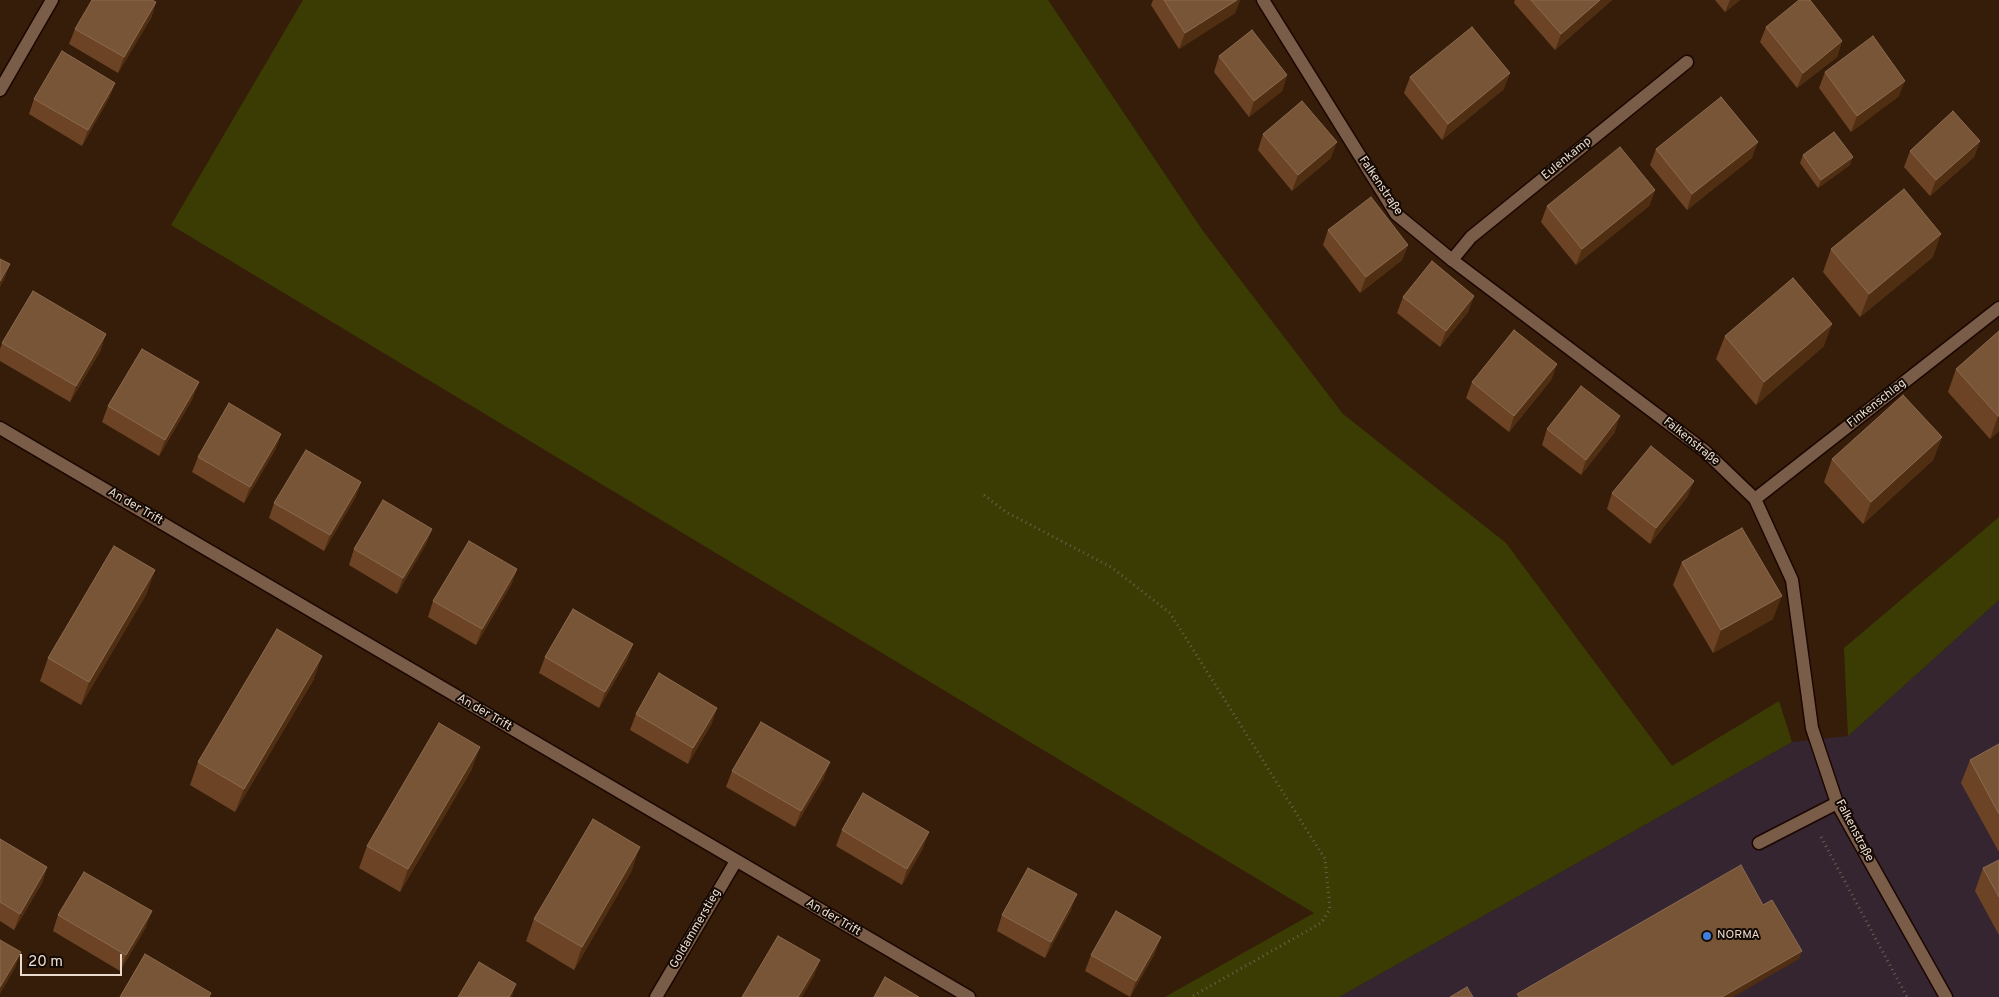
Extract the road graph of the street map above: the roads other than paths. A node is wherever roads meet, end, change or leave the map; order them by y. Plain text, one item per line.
1 (52, 0) edge
2 (1263, 0) edge
3 (1687, 62) dead end
4 (0, 90) edge
5 (1452, 260) junction
6 (1999, 308) edge
7 (0, 428) edge
8 (1755, 499) junction
9 (1837, 803) junction
10 (1759, 843) dead end
11 (736, 860) junction
12 (656, 997) edge
13 (968, 997) edge
14 (1946, 997) edge

1 - 4 street
2 - 5 street, Falkenstraße
3 - 5 street, Eulenkamp
5 - 8 street, Falkenstraße
6 - 8 street, Finkenschlag
7 - 11 street, An der Trift
8 - 9 street, Falkenstraße
9 - 10 street
9 - 14 street, Falkenstraße
11 - 12 street, Goldammerstieg
11 - 13 street, An der Trift

